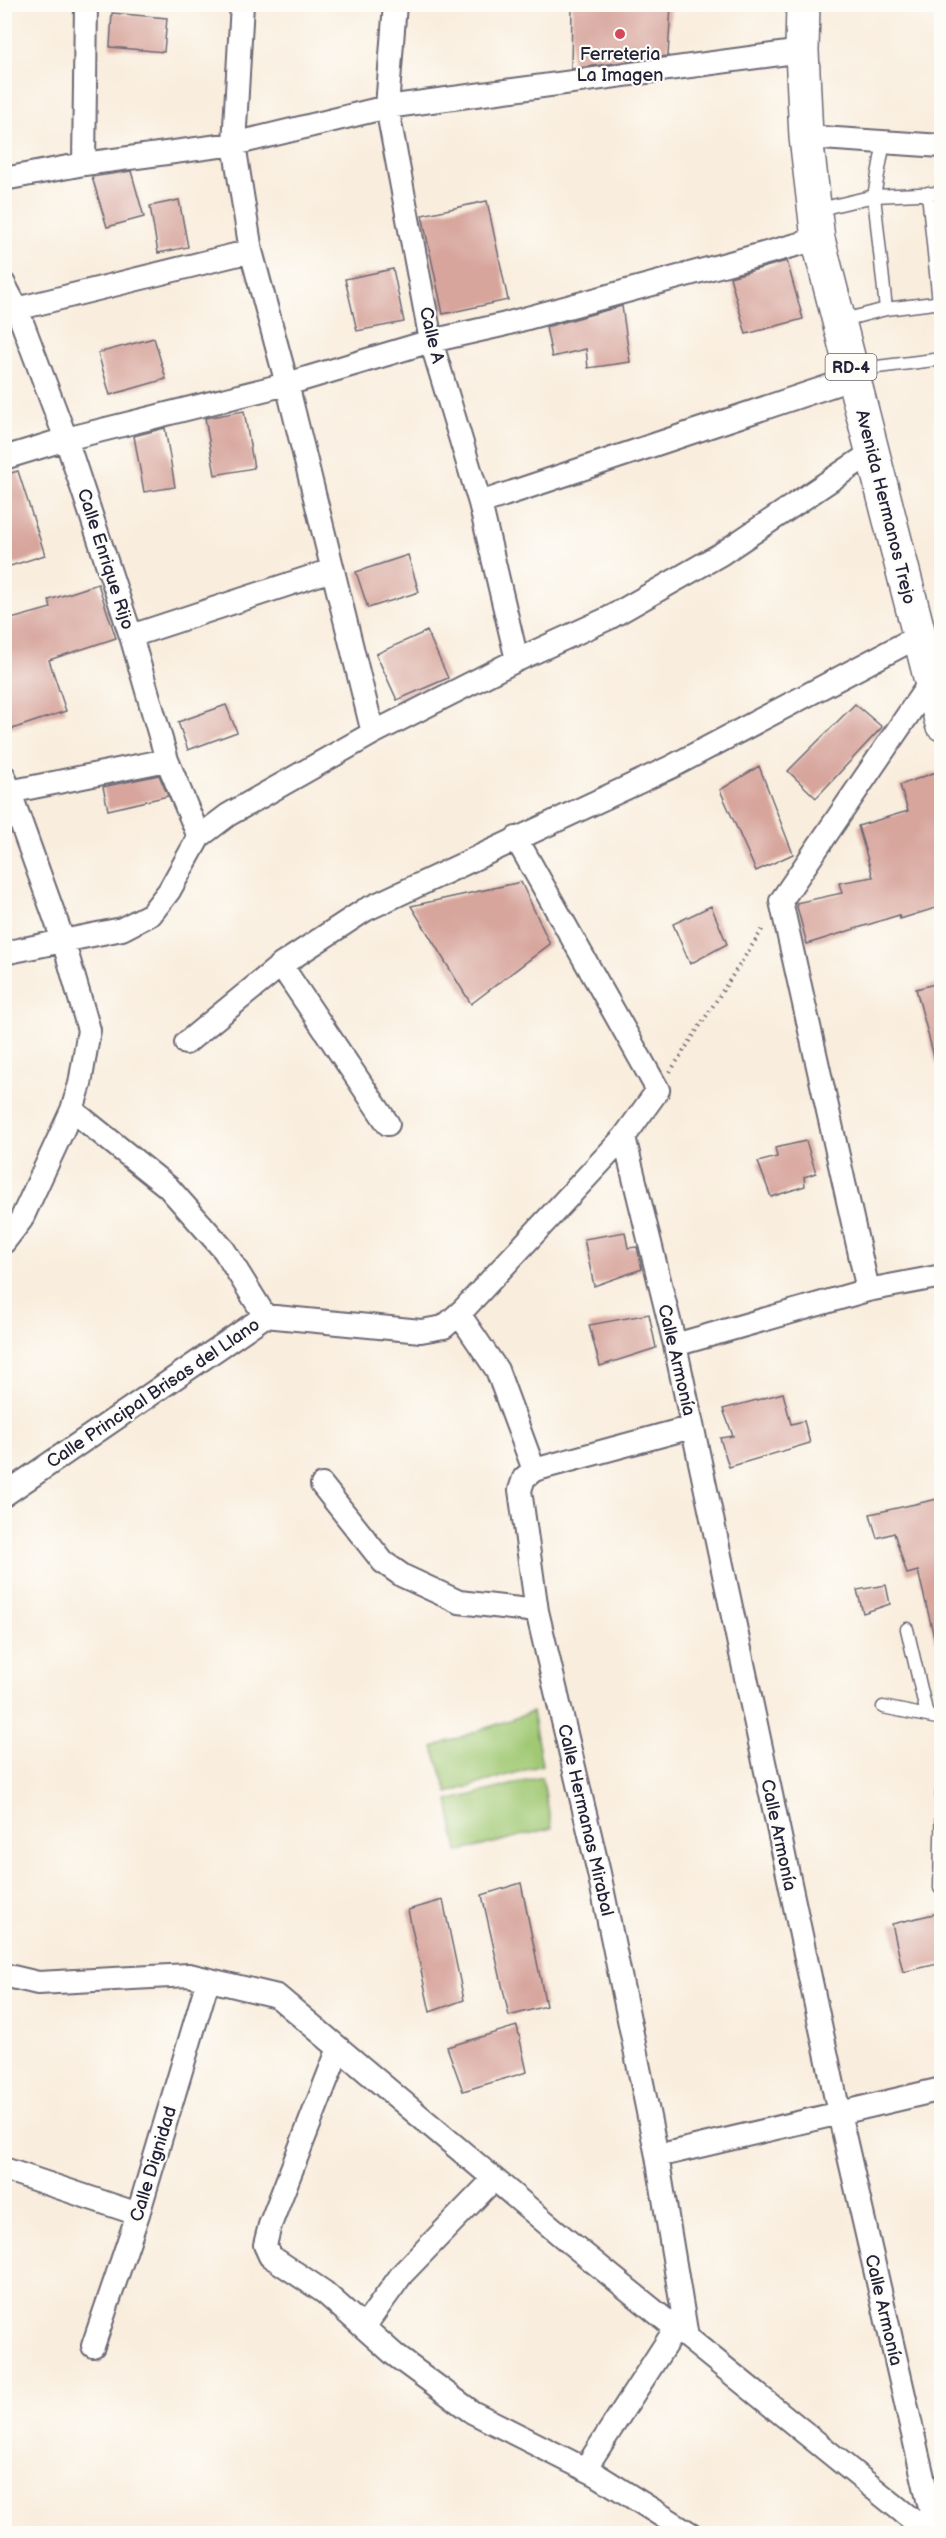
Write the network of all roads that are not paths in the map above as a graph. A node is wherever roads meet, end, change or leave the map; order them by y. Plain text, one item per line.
1 (86, 4) edge
2 (242, 4) edge
3 (395, 4) edge
4 (803, 4) edge
5 (802, 51) junction
6 (387, 107) junction
7 (806, 137) junction
8 (884, 142) junction
9 (234, 144) junction
10 (942, 146) edge
11 (84, 164) junction
12 (4, 179) edge
13 (928, 193) junction
14 (942, 193) edge
15 (874, 196) junction
16 (817, 224) junction
17 (251, 251) junction
18 (4, 284) edge
19 (940, 302) edge
20 (886, 309) junction
21 (11, 310) edge
22 (840, 321) junction
23 (431, 341) junction
24 (942, 359) edge
25 (853, 374) junction
26 (287, 384) junction
27 (66, 439) junction
28 (871, 453) junction
29 (4, 458) edge
30 (480, 503) junction
31 (332, 570) junction
32 (131, 636) junction
33 (919, 636) junction
34 (516, 660) junction
35 (931, 681) junction
36 (942, 724) edge
37 (373, 733) junction
38 (167, 760) junction
39 (6, 787) edge
40 (199, 837) junction
41 (516, 838) junction
42 (63, 940) junction
43 (4, 953) edge
44 (281, 965) junction
45 (186, 1042) dead end
46 (72, 1110) junction
47 (388, 1124) dead end
48 (624, 1137) junction
49 (13, 1218) edge
50 (4, 1242) edge
51 (942, 1276) edge
52 (868, 1290) junction
53 (459, 1314) junction
54 (265, 1316) junction
55 (675, 1345) junction
56 (692, 1427) junction
57 (534, 1470) junction
58 (322, 1485) dead end
59 (4, 1495) edge
60 (537, 1611) junction
61 (907, 1629) dead end
62 (883, 1707) dead end
63 (927, 1715) junction
64 (942, 1719) edge
65 (942, 1793) edge
66 (940, 1888) dead end
67 (4, 1975) edge
68 (208, 1980) junction
69 (339, 2048) junction
70 (942, 2090) edge
71 (839, 2113) junction
72 (657, 2156) junction
73 (4, 2169) edge
74 (494, 2179) junction
75 (138, 2214) junction
76 (364, 2327) junction
77 (682, 2332) junction
78 (93, 2346) dead end
79 (585, 2469) junction
80 (691, 2534) edge
81 (930, 2534) edge
82 (936, 2534) edge

1 - 11 street
2 - 9 street
3 - 6 street, Calle A
4 - 5 main road, Avenida Hermanos Trejo / RD-4
5 - 6 street
5 - 7 main road, Avenida Hermanos Trejo / RD-4
6 - 9 street
6 - 23 street, Calle A
7 - 8 street
7 - 16 main road, Avenida Hermanos Trejo / RD-4
8 - 10 street
8 - 15 lane
9 - 11 street
9 - 17 street
11 - 12 street
13 - 14 lane
13 - 15 lane
13 - 19 lane
15 - 16 lane
15 - 20 lane
16 - 22 main road, Avenida Hermanos Trejo / RD-4
16 - 23 street
17 - 21 street
17 - 26 street
18 - 21 street, Calle Enrique Rijo
19 - 20 lane
20 - 22 lane
21 - 27 street, Calle Enrique Rijo
22 - 25 main road, Avenida Hermanos Trejo / RD-4
23 - 26 street
23 - 30 street, Calle A
24 - 25 lane
25 - 28 main road, Avenida Hermanos Trejo / RD-4
25 - 30 street
26 - 27 street
26 - 31 street
27 - 29 street
27 - 32 street, Calle Enrique Rijo
28 - 33 main road, Avenida Hermanos Trejo / RD-4
28 - 34 street
30 - 34 street, Calle A
31 - 32 street
31 - 37 street
32 - 38 street, Calle Enrique Rijo
33 - 35 main road, Avenida Hermanos Trejo / RD-4
33 - 41 street
34 - 37 street
35 - 36 main road, Avenida Hermanos Trejo / RD-4
35 - 52 street
37 - 40 street
38 - 39 street
38 - 40 street, Calle Enrique Rijo
39 - 42 street
40 - 42 street
41 - 44 street
41 - 48 street, Calle Principal Brisas del Llano
42 - 43 street
42 - 46 street
44 - 45 street
44 - 47 street
46 - 49 street
46 - 54 street
48 - 53 street, Calle Principal Brisas del Llano
48 - 55 street, Calle Armonía
49 - 50 street
51 - 52 street
52 - 55 street
53 - 54 street, Calle Principal Brisas del Llano
53 - 57 street
54 - 59 street, Calle Principal Brisas del Llano
55 - 56 street, Calle Armonía
56 - 57 street
56 - 71 street, Calle Armonía
57 - 60 street, Calle Hermanas Mirabal
58 - 60 street
60 - 72 street, Calle Hermanas Mirabal
61 - 63 lane
62 - 63 lane
63 - 64 lane
65 - 66 lane
67 - 68 street
68 - 69 street
68 - 75 street, Calle Dignidad
69 - 74 street
69 - 76 street
70 - 71 street
71 - 72 street
71 - 82 street, Calle Armonía
72 - 77 street, Calle Hermanas Mirabal
73 - 75 street
74 - 76 street
74 - 77 street
75 - 78 street, Calle Dignidad
76 - 79 street
77 - 79 street
77 - 81 street
79 - 80 street

